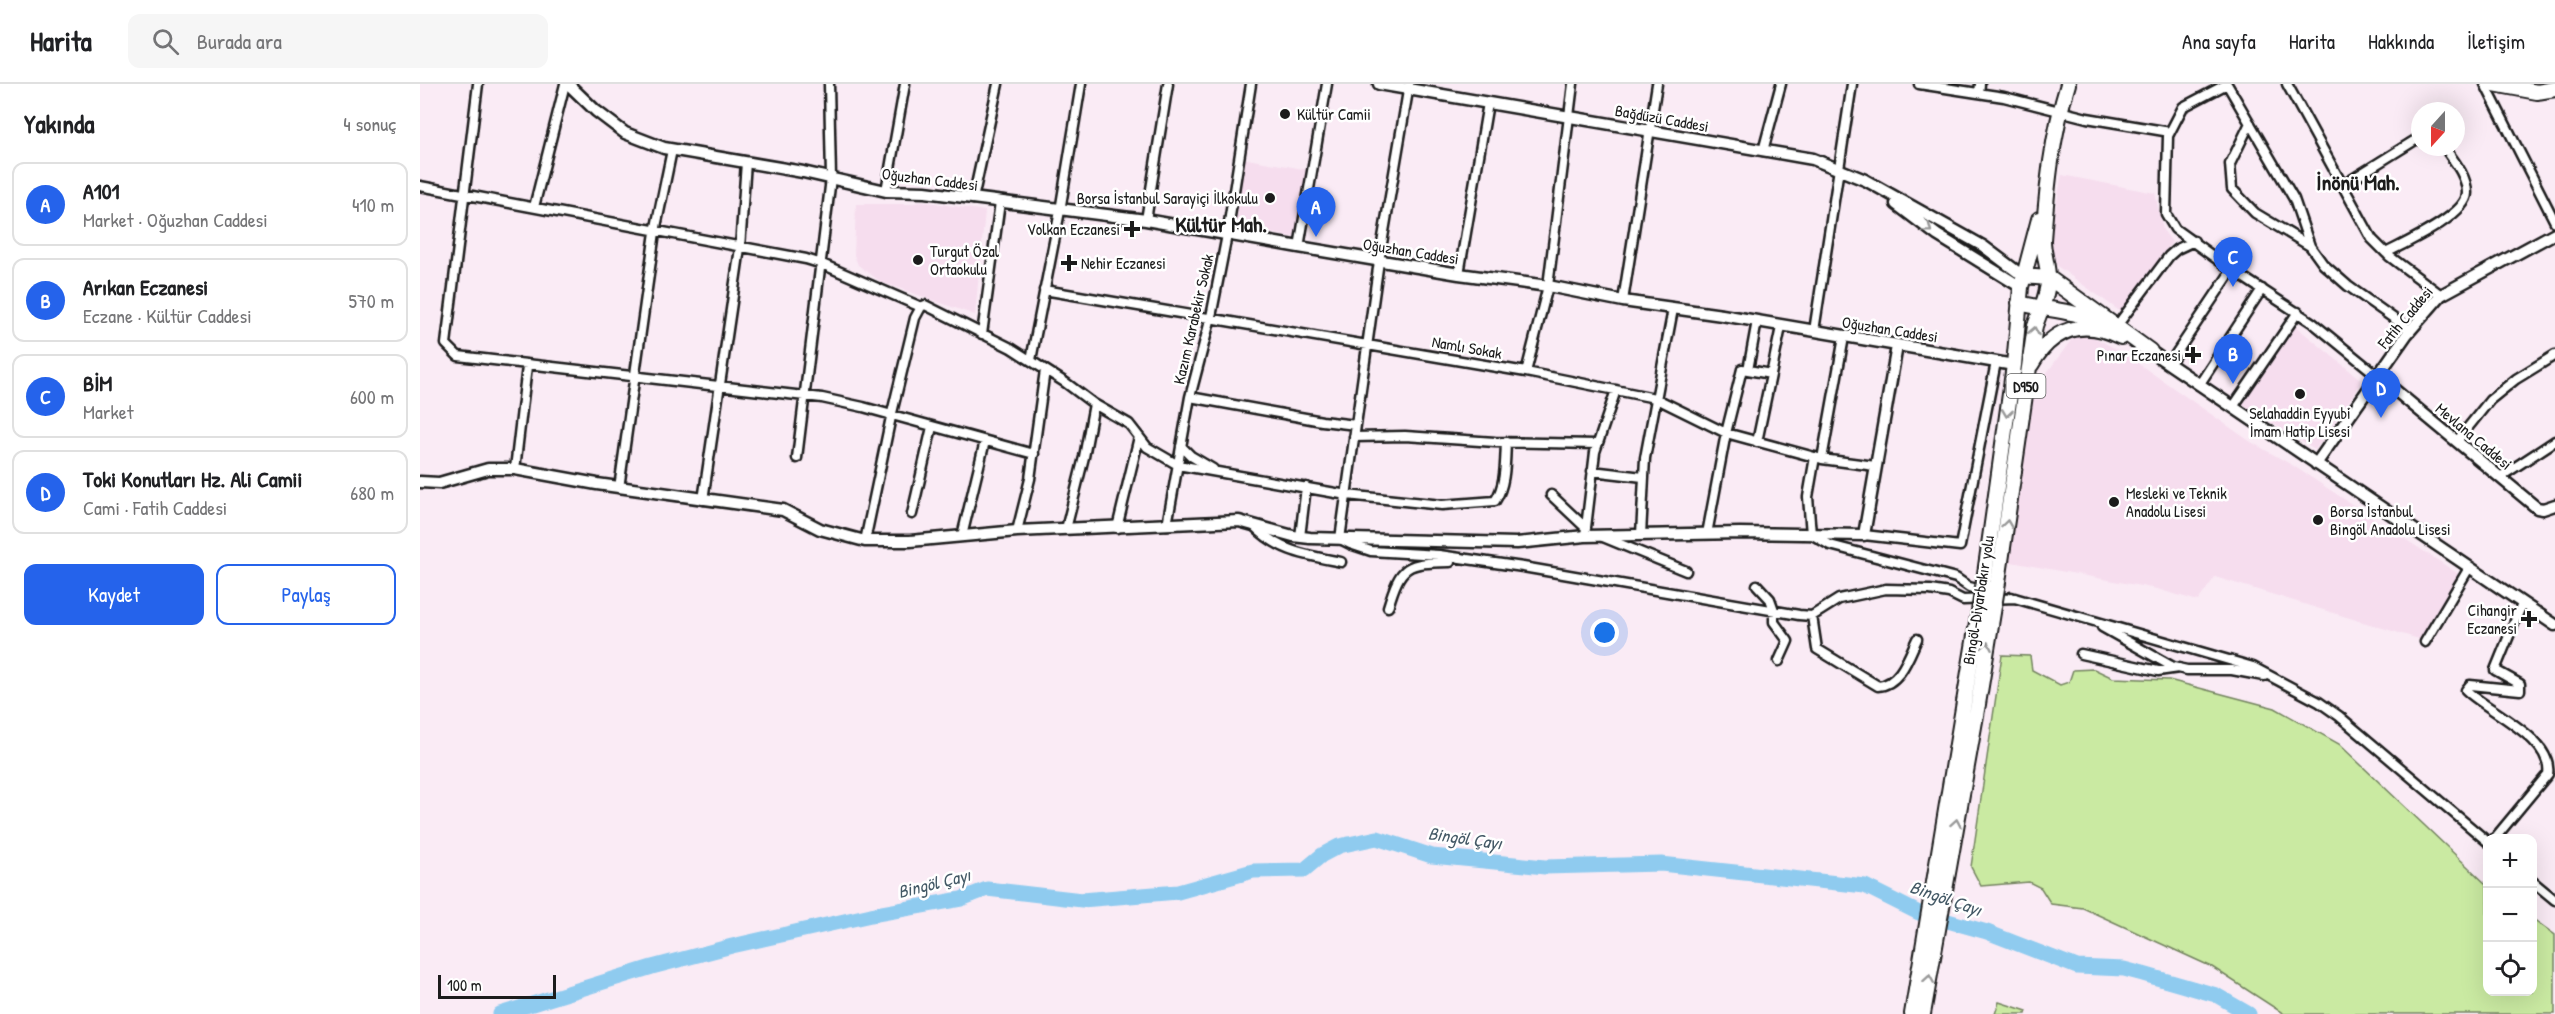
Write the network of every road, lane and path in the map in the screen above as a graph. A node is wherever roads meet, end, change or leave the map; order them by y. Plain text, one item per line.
1 (477, 84) edge
2 (566, 84) edge
3 (829, 84) edge
4 (906, 84) edge
5 (998, 84) edge
6 (1081, 84) edge
7 (1168, 84) edge
8 (1251, 84) edge
9 (1327, 84) edge
10 (1379, 84) edge
11 (1573, 84) edge
12 (1658, 84) edge
13 (1781, 84) edge
14 (1852, 84) edge
15 (1922, 84) edge
16 (2068, 84) edge
17 (2227, 84) edge
18 (2287, 84) edge
19 (2485, 84) edge
20 (2494, 84) edge
21 (1409, 86) edge
22 (1979, 89) edge
23 (2555, 89) edge
24 (1488, 103) junction
25 (2060, 111) junction
26 (1568, 116) junction
27 (2250, 123) junction
28 (1649, 131) junction
29 (2170, 132) junction
30 (2411, 142) edge
31 (672, 150) junction
32 (1763, 151) junction
33 (2450, 156) edge
34 (746, 162) junction
35 (1838, 170) junction
36 (831, 178) junction
37 (2343, 185) junction
38 (420, 186) edge
39 (2047, 190) junction
40 (886, 191) junction
41 (464, 194) junction
42 (973, 199) junction
43 (1000, 202) junction
44 (534, 207) junction
45 (1060, 211) junction
46 (1146, 219) junction
47 (2555, 222) edge
48 (654, 232) junction
49 (2555, 233) edge
50 (1227, 235) junction
51 (2194, 241) junction
52 (2310, 246) junction
53 (1299, 247) junction
54 (740, 248) junction
55 (2386, 253) junction
56 (1379, 261) junction
57 (822, 264) junction
58 (2232, 270) junction
59 (1459, 274) junction
60 (2049, 278) junction
61 (2022, 282) junction
62 (1548, 286) junction
63 (2262, 289) junction
64 (1044, 290) junction
65 (2441, 295) junction
66 (1623, 301) junction
67 (2019, 303) junction
68 (921, 307) junction
69 (1673, 309) junction
70 (2041, 309) junction
71 (2298, 312) junction
72 (1211, 317) junction
73 (1757, 321) junction
74 (1781, 327) junction
75 (2116, 327) junction
76 (2410, 330) junction
77 (1814, 331) junction
78 (982, 334) junction
79 (1844, 337) junction
80 (1366, 345) junction
81 (1897, 346) junction
82 (2150, 351) junction
83 (2555, 355) edge
84 (1031, 360) junction
85 (1995, 362) junction
86 (2169, 364) junction
87 (2014, 365) junction
88 (527, 366) junction
89 (2029, 369) junction
90 (1045, 370) junction
91 (1748, 370) junction
92 (1526, 372) junction
93 (1771, 374) junction
94 (2378, 376) junction
95 (634, 377) junction
96 (2199, 385) junction
97 (718, 387) junction
98 (1616, 390) junction
99 (803, 396) junction
100 (1190, 397) junction
101 (1655, 398) junction
102 (1094, 404) junction
103 (2233, 407) junction
104 (891, 417) junction
105 (1356, 425) junction
106 (932, 427) junction
107 (1726, 433) junction
108 (1139, 437) junction
109 (1354, 437) junction
110 (985, 441) junction
111 (2457, 441) junction
112 (2555, 441) edge
113 (1506, 442) junction
114 (1757, 442) junction
115 (1597, 444) junction
116 (1181, 446) junction
117 (1034, 454) junction
118 (797, 458) dead end
119 (1819, 458) junction
120 (2316, 464) junction
121 (1178, 465) junction
122 (1875, 466) junction
123 (515, 469) junction
124 (1216, 470) junction
125 (1592, 471) junction
126 (1643, 477) junction
127 (2500, 477) junction
128 (420, 482) edge
129 (1306, 487) junction
130 (619, 488) junction
131 (1347, 495) junction
132 (1551, 495) dead end
133 (703, 500) junction
134 (2555, 505) edge
135 (912, 514) dead end
136 (1251, 523) junction
137 (1167, 525) junction
138 (1117, 528) junction
139 (1066, 530) junction
140 (1017, 531) junction
141 (1586, 532) junction
142 (1707, 534) junction
143 (1810, 534) junction
144 (1641, 535) junction
145 (1864, 535) junction
146 (962, 536) junction
147 (1601, 536) junction
148 (1300, 537) junction
149 (1340, 538) junction
150 (865, 541) junction
151 (1472, 561) junction
152 (1341, 562) dead end
153 (2469, 568) junction
154 (1686, 571) dead end
155 (1991, 581) junction
156 (1757, 585) dead end
157 (2014, 598) junction
158 (2522, 604) junction
159 (1388, 607) dead end
160 (1774, 610) junction
161 (1812, 616) junction
162 (2093, 621) junction
163 (2555, 625) edge
164 (1917, 639) dead end
165 (2426, 642) dead end
166 (2081, 654) dead end
167 (1779, 661) dead end
168 (2179, 668) junction
169 (2274, 677) junction
170 (2498, 834) edge
171 (2483, 840) edge
172 (2537, 885) edge
173 (2555, 900) edge
174 (1929, 944) junction
175 (1912, 1014) edge
176 (1923, 1014) edge

1 - 41 street
2 - 31 street, Oğuzhan Caddesi
2 - 44 street
3 - 36 street
4 - 40 street
5 - 42 street
6 - 45 street
7 - 46 street
8 - 50 street, Kazım Karabekir Sokak
9 - 53 street
10 - 21 street, Bağdüzü Caddesi
11 - 26 street
12 - 28 street
13 - 32 street
14 - 35 street
15 - 22 street
16 - 25 main road, Bingöl-Diyarbakır yolu / D950
17 - 27 street
17 - 29 street
18 - 37 street
19 - 47 street
20 - 23 main road
21 - 24 street, Bağdüzü Caddesi
21 - 56 street
22 - 25 street
24 - 26 street, Bağdüzü Caddesi
24 - 59 street
25 - 29 street
25 - 39 main road, Bingöl-Diyarbakır yolu / D950
26 - 28 street, Bağdüzü Caddesi
26 - 62 street
27 - 52 street
27 - 52 street
28 - 32 street, Bağdüzü Caddesi
28 - 66 street
29 - 51 street
30 - 37 street
31 - 34 street, Oğuzhan Caddesi
31 - 48 street
32 - 35 street, Bağdüzü Caddesi
33 - 55 street
34 - 36 street, Oğuzhan Caddesi
34 - 54 street
35 - 61 street, Bağdüzü Caddesi
35 - 77 street
36 - 40 street, Oğuzhan Caddesi
36 - 57 street
37 - 55 street
38 - 41 street
39 - 60 main road, Bingöl-Diyarbakır yolu / D950
39 - 61 main road, Bingöl-Diyarbakır yolu / D950
40 - 42 street, Oğuzhan Caddesi
41 - 44 street
41 - 88 street
42 - 43 street, Oğuzhan Caddesi
43 - 45 street, Oğuzhan Caddesi
43 - 78 street
44 - 48 street
45 - 46 street, Oğuzhan Caddesi
45 - 64 street
46 - 50 street, Oğuzhan Caddesi
48 - 54 street
48 - 95 street
49 - 65 street, Fatih Caddesi
50 - 53 street, Oğuzhan Caddesi
50 - 72 street, Kazım Karabekir Sokak
51 - 58 street
51 - 75 street
52 - 76 street
53 - 56 street, Oğuzhan Caddesi
54 - 57 street
54 - 97 street
55 - 65 street
56 - 59 street, Oğuzhan Caddesi
56 - 80 street
57 - 68 street
57 - 99 street
58 - 63 street
58 - 86 street
59 - 62 street, Oğuzhan Caddesi
60 - 61 main road
60 - 70 main road, Bingöl-Diyarbakır yolu / D950
60 - 75 main road
61 - 67 main road, Bingöl-Diyarbakır yolu / D950
62 - 66 street, Oğuzhan Caddesi
62 - 92 street
63 - 71 street
63 - 96 street
64 - 72 street, Namlı Sokak
64 - 84 street
65 - 76 street, Fatih Caddesi
66 - 69 street, Oğuzhan Caddesi
67 - 70 main road
67 - 87 main road, Bingöl-Diyarbakır yolu / D950
68 - 78 street
68 - 104 street
69 - 73 street, Oğuzhan Caddesi
69 - 101 street
70 - 82 main road
89 -> 70 main road, Bingöl-Diyarbakır yolu / D950
71 - 94 street
71 - 103 street
72 - 80 street, Namlı Sokak
72 - 100 street, Kazım Karabekir Sokak
73 - 74 street, Oğuzhan Caddesi
73 - 91 street
74 - 77 street, Oğuzhan Caddesi
74 - 93 street
75 - 82 main road
76 - 94 street, Fatih Caddesi
77 - 79 street, Oğuzhan Caddesi
78 - 84 street
79 - 81 street, Oğuzhan Caddesi
79 - 119 street
80 - 92 street, Namlı Sokak
80 - 105 street
81 - 85 street, Oğuzhan Caddesi
81 - 122 street
82 - 86 street
82 - 89 main road
83 - 111 street
84 - 90 street
85 - 87 street, Oğuzhan Caddesi
85 - 145 street
86 - 96 street
87 -> 155 main road, Bingöl-Diyarbakır yolu / D950
88 - 95 street
88 - 123 street
155 -> 89 main road, Bingöl-Diyarbakır yolu / D950
90 - 102 street
90 - 117 street
91 - 93 street
91 - 107 street
92 - 98 street, Namlı Sokak
93 - 114 street
94 - 111 street, Mevlana Caddesi
94 - 120 street, Fatih Caddesi
95 - 97 street
95 - 130 street
96 - 103 street
97 - 99 street
97 - 133 street
98 - 101 street, Namlı Sokak
98 - 115 street
99 - 104 street
99 - 118 street
100 - 105 street
100 - 116 street, Kazım Karabekir Sokak
101 - 107 street, Namlı Sokak
101 - 126 street
102 - 108 street
102 - 139 street
103 - 120 street
104 - 106 street
104 - 150 street
105 - 109 street
106 - 110 street
106 - 135 street
107 - 114 street, Namlı Sokak
107 - 142 street
108 - 121 street
108 - 138 street
109 - 113 street
109 - 131 street
110 - 117 street
110 - 146 street
111 - 127 street, Mevlana Caddesi
112 - 127 street
113 - 115 street
113 - 131 street
114 - 119 street, Namlı Sokak
115 - 125 street
116 - 121 street, Kazım Karabekir Sokak
116 - 124 street
117 - 140 street
119 - 122 street, Namlı Sokak
119 - 143 street
120 - 153 street
121 - 124 street
121 - 137 street, Kazım Karabekir Sokak
122 - 145 street
123 - 128 street
123 - 130 street
124 - 129 street
125 - 126 street
125 - 141 street
126 - 144 street
127 - 134 street, Mevlana Caddesi
129 - 131 street
129 - 148 street
130 - 133 street
131 - 149 street
132 - 141 street
133 - 150 street
136 - 137 street
136 - 148 street
136 - 152 street
137 - 138 street
138 - 139 street
139 - 140 street
140 - 146 street
141 - 147 street
141 - 149 street
142 - 143 street
142 - 144 street
143 - 145 street
143 - 157 street
144 - 147 street
146 - 150 street
147 - 154 street
148 - 149 street
149 - 151 street
151 - 159 street
151 - 160 street
153 - 158 street
153 - 165 street
155 - 174 main road, Bingöl-Diyarbakır yolu / D950, bridge
156 - 160 street
157 - 161 street
157 - 162 street
158 - 163 street
158 - 170 street
160 - 161 street
160 - 167 street
161 - 164 street
162 - 168 street
162 - 169 street
166 - 168 street
168 - 169 street
169 - 171 street
172 - 173 street
174 - 175 main road, Bingöl-Diyarbakır yolu / D950
176 -> 174 main road, Bingöl-Diyarbakır yolu / D950

